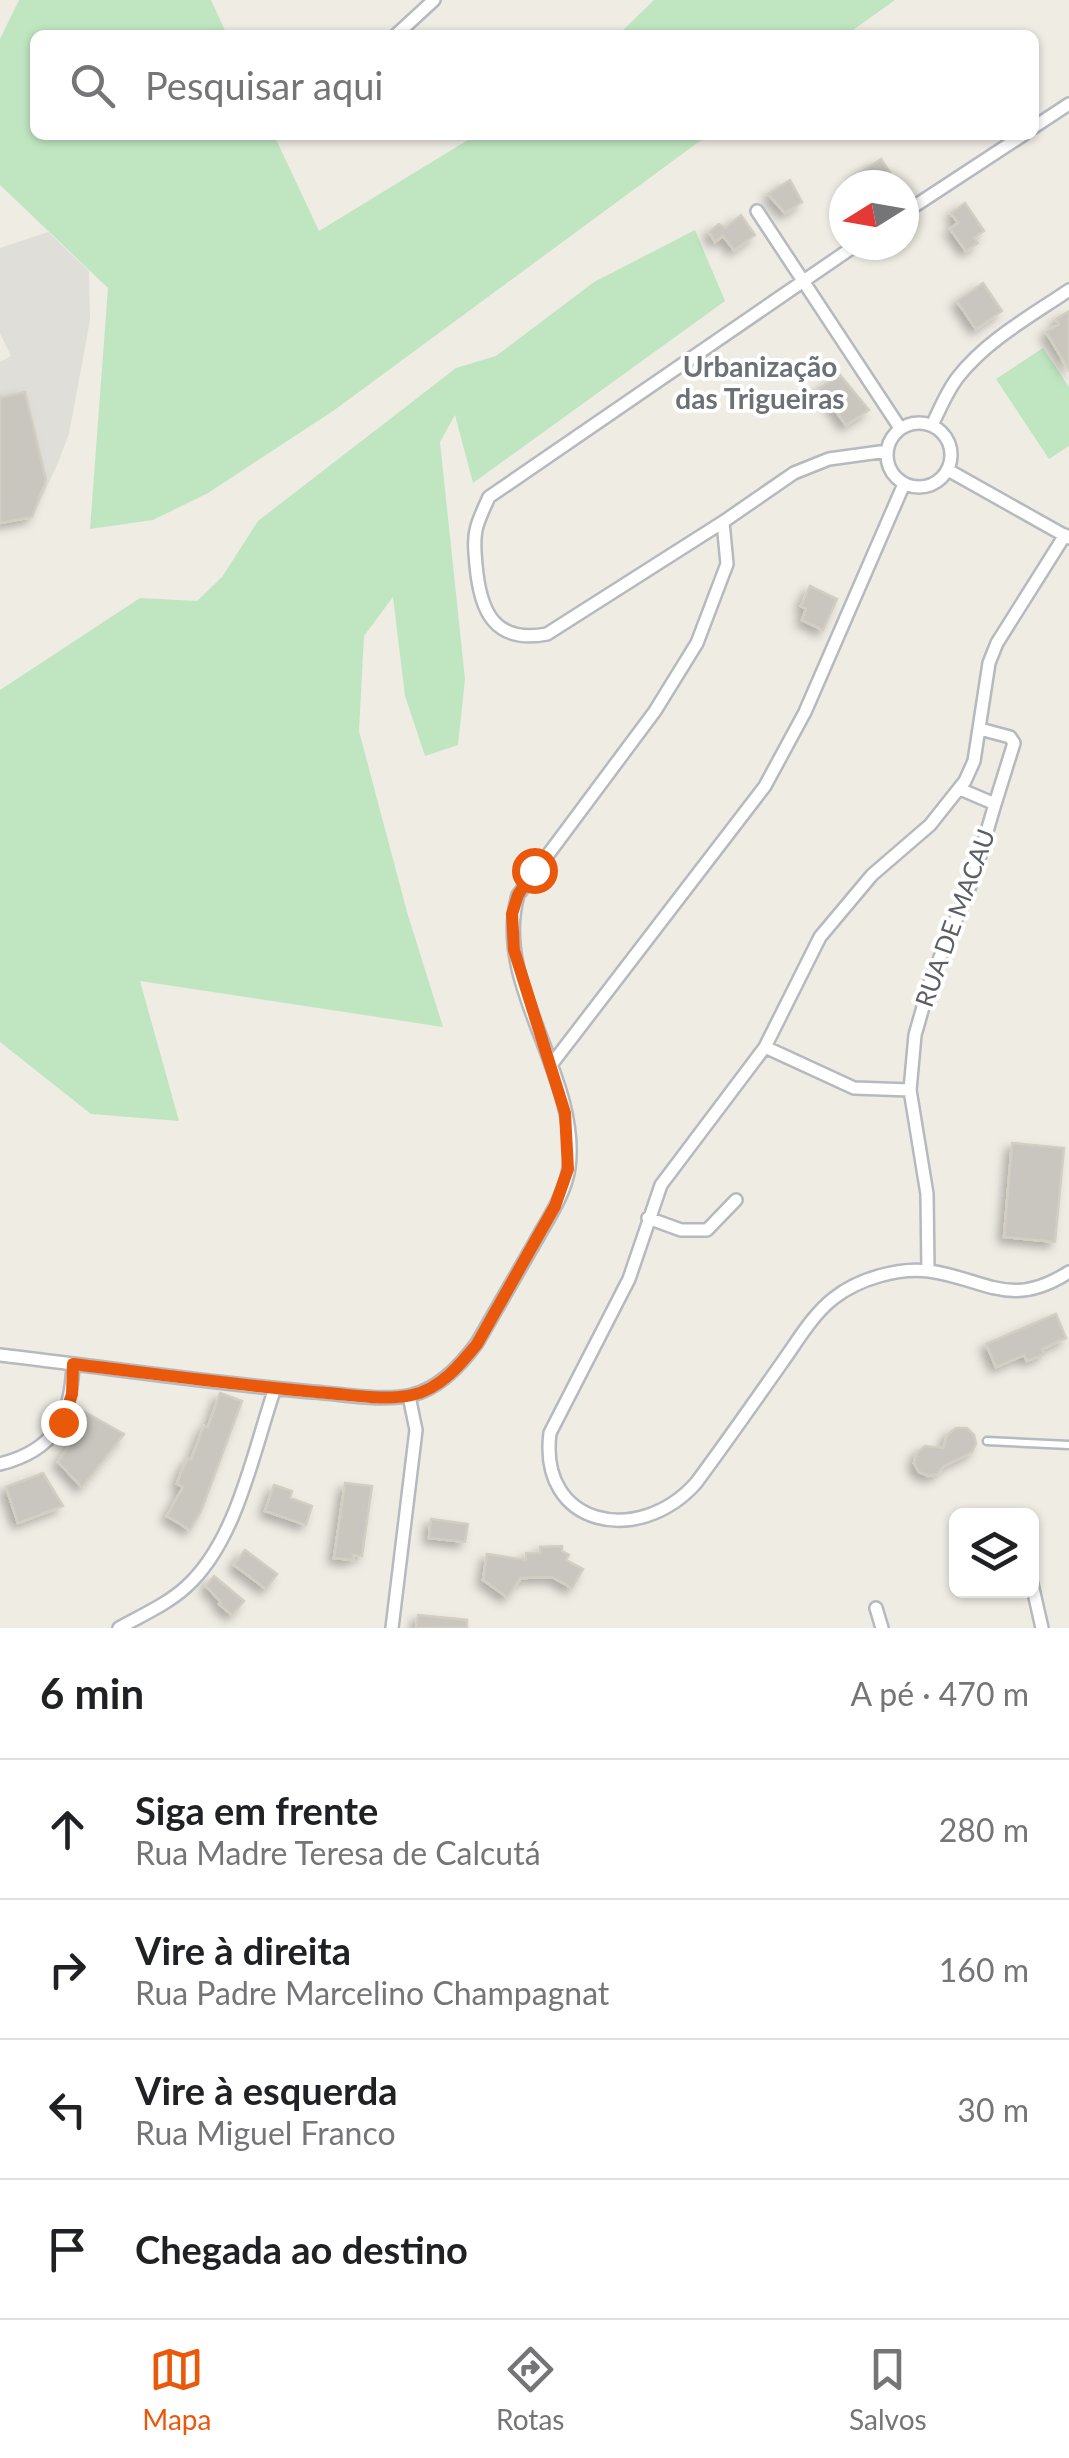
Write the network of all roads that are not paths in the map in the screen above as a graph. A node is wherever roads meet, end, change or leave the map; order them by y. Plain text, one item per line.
1 (434, 0) edge
2 (401, 30) edge
3 (1069, 104) edge
4 (1039, 125) edge
5 (1014, 140) edge
6 (919, 203) edge
7 (756, 211) dead end
8 (834, 260) edge
9 (804, 280) junction
10 (1069, 290) edge
11 (932, 425) junction
12 (900, 428) junction
13 (886, 451) junction
14 (948, 470) junction
15 (904, 484) junction
16 (723, 522) junction
17 (1067, 537) edge
18 (980, 729) junction
19 (960, 789) junction
20 (995, 804) junction
21 (764, 1048) junction
22 (551, 1065) junction
23 (910, 1090) junction
24 (736, 1200) dead end
25 (648, 1218) junction
26 (928, 1271) junction
27 (1069, 1272) edge
28 (0, 1355) edge
29 (73, 1364) junction
30 (275, 1388) junction
31 (410, 1396) junction
32 (987, 1441) dead end
33 (1069, 1445) edge
34 (0, 1464) edge
35 (1035, 1598) edge
36 (876, 1608) dead end
37 (119, 1628) edge
38 (392, 1628) edge
39 (882, 1628) edge
40 (1042, 1628) edge

1 - 2 street
3 - 4 street
5 - 6 street
7 - 9 street
8 - 9 street
9 - 12 street
9 - 16 street
10 - 11 street
11 - 12 street
11 - 14 street
12 - 13 street
13 - 15 street
13 - 16 street
14 - 15 street
14 - 17 street
15 - 22 street
16 - 22 street
17 - 18 street
18 - 19 street
18 - 20 street, RUA DE MACAU
19 - 20 street, RUA DE MACAU
19 - 21 street
20 - 23 street, RUA DE MACAU
21 - 23 street
21 - 25 street
22 - 31 street
23 - 26 street, RUA DE MACAU
24 - 25 street
25 - 26 street
26 - 27 street
28 - 29 street
29 - 30 street
29 - 34 street
30 - 31 street
30 - 37 street
31 - 38 street
32 - 33 lane
35 - 40 street
36 - 39 street

